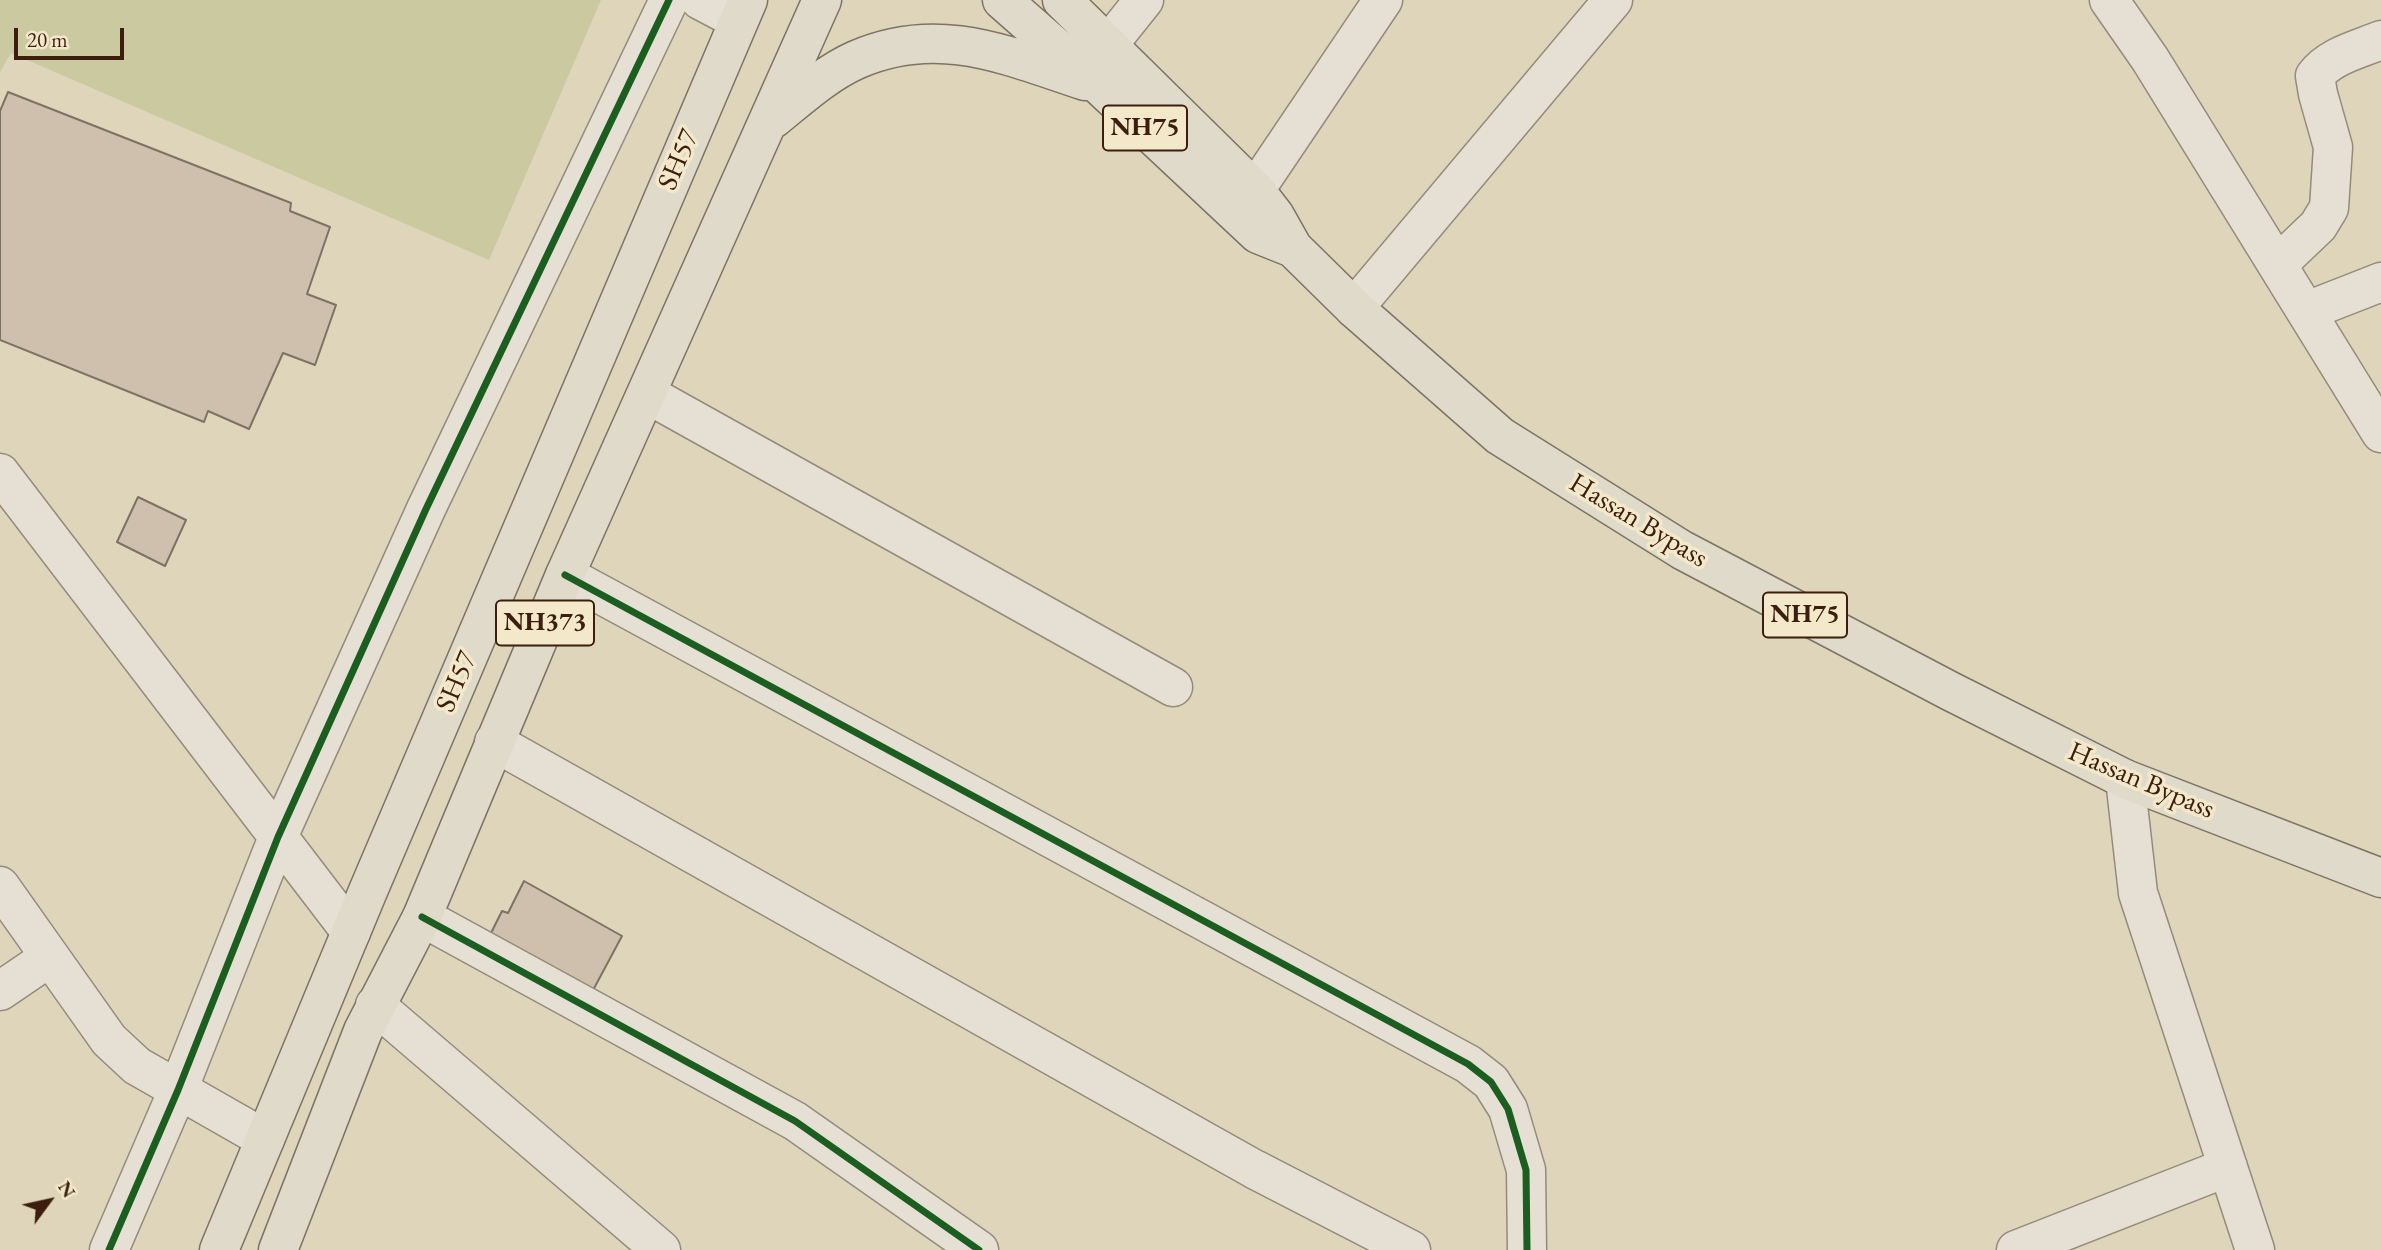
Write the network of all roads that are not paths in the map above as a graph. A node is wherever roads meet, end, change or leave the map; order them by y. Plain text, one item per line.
1 (669, 0) edge
2 (700, 0) edge
3 (822, 0) edge
4 (1002, 0) edge
5 (1062, 0) edge
6 (1143, 0) edge
7 (1383, 0) edge
8 (1613, 0) edge
9 (2109, 0) edge
10 (743, 10) edge
11 (2381, 40) edge
12 (1108, 45) junction
13 (1100, 86) junction
14 (768, 123) junction
15 (1255, 190) junction
16 (1293, 248) junction
17 (2278, 264) junction
18 (2381, 282) edge
19 (1354, 308) junction
20 (2307, 311) junction
21 (647, 394) junction
22 (2381, 433) edge
23 (0, 473) edge
24 (503, 575) junction
25 (560, 588) junction
26 (1173, 687) dead end
27 (494, 742) junction
28 (2125, 779) junction
29 (278, 837) junction
30 (2381, 878) edge
31 (0, 886) edge
32 (422, 916) junction
33 (351, 932) junction
34 (50, 957) junction
35 (0, 991) edge
36 (375, 1005) junction
37 (178, 1090) junction
38 (265, 1139) junction
39 (2228, 1167) junction
40 (242, 1195) junction
41 (293, 1215) junction
42 (109, 1250) edge
43 (219, 1250) edge
44 (278, 1250) edge
45 (660, 1250) edge
46 (979, 1250) edge
47 (1410, 1250) edge
48 (1527, 1250) edge
49 (2016, 1250) edge
50 (2255, 1250) edge

1 - 29 street
2 - 10 street
3 - 14 highway, NH373
4 - 13 highway, Hassan Bypass / NH75
5 - 12 highway, NH75
6 - 12 street
7 - 15 street
8 - 19 street
9 - 17 street
10 - 24 highway, SH57 / NH373
11 - 17 street
12 - 15 highway, NH75
13 - 14 highway
13 - 16 highway, Hassan Bypass / NH75
14 - 21 highway, NH373
15 - 16 highway, NH75
16 - 19 highway, Hassan Bypass / NH75
17 - 20 street
18 - 20 street
19 - 28 highway, Hassan Bypass / NH75
20 - 22 street
21 - 25 highway, NH373
21 - 26 street
23 - 29 street
24 - 25 highway
24 - 33 highway, SH57 / NH373
25 - 27 highway, NH373
25 - 48 street
27 - 32 highway, NH373
27 - 47 street
28 - 30 highway, Hassan Bypass / NH75
28 - 39 street
29 - 33 street
29 - 37 street
31 - 34 street
32 - 36 highway, NH373
32 - 46 street
33 - 38 highway, SH57 / NH373
34 - 35 street
34 - 37 street
36 - 41 highway, NH373
36 - 45 street
37 - 38 street
37 - 42 street
38 - 40 highway, SH57 / NH373
39 - 49 street
39 - 50 street
40 - 41 highway
40 - 43 highway, SH57 / NH373
41 - 44 highway, NH373

